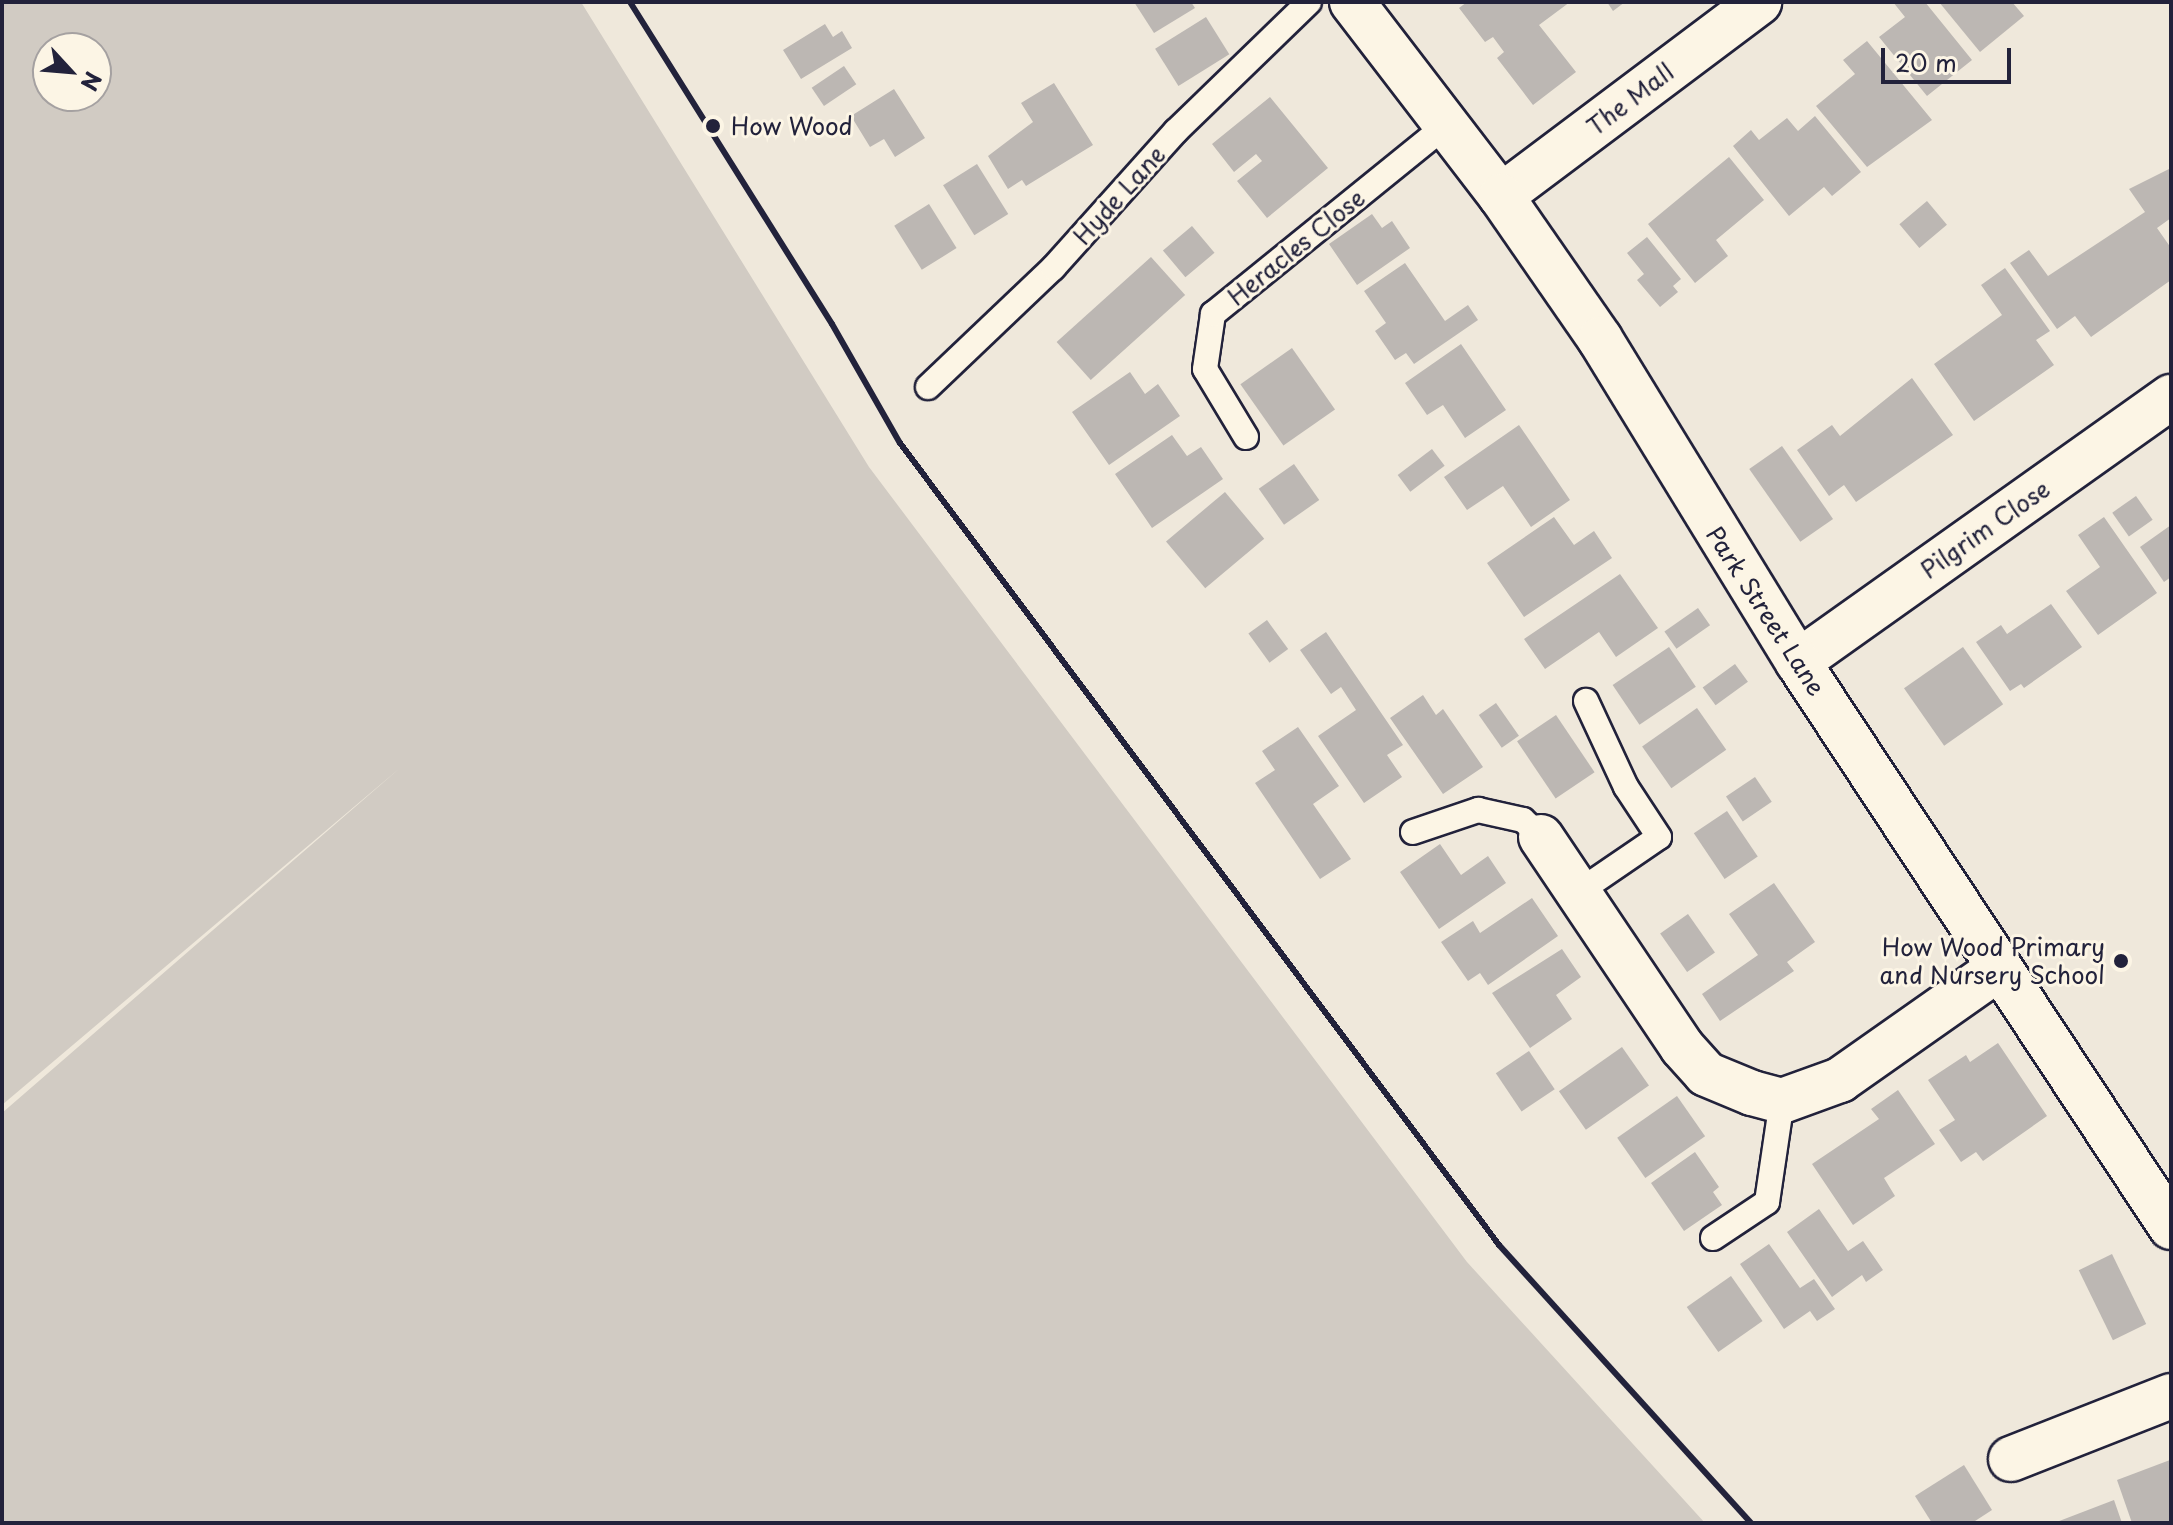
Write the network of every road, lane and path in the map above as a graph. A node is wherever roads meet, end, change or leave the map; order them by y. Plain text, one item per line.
1 (1309, 2) edge
2 (1352, 2) edge
3 (1759, 2) edge
4 (1446, 125) junction
5 (1501, 196) junction
6 (928, 387) dead end
7 (2171, 397) edge
8 (1246, 437) dead end
9 (1798, 662) junction
10 (1586, 701) dead end
11 (1413, 832) dead end
12 (1541, 837) joint
13 (1577, 893) junction
14 (1998, 969) junction
15 (1782, 1101) junction
16 (2171, 1227) edge
17 (1713, 1238) dead end
18 (2171, 1396) edge
19 (2011, 1459) dead end

1 - 6 lane, Hyde Lane
2 - 4 street, Park Street Lane
3 - 5 street, The Mall
4 - 5 street, Park Street Lane
4 - 8 lane, Heracles Close
5 - 9 street, Park Street Lane
7 - 9 street, Pilgrim Close
9 - 14 street, Park Street Lane
10 - 13 lane
11 - 12 lane
12 - 13 street
13 - 15 street
14 - 15 street
14 - 16 street, Park Street Lane
15 - 17 lane
18 - 19 street

